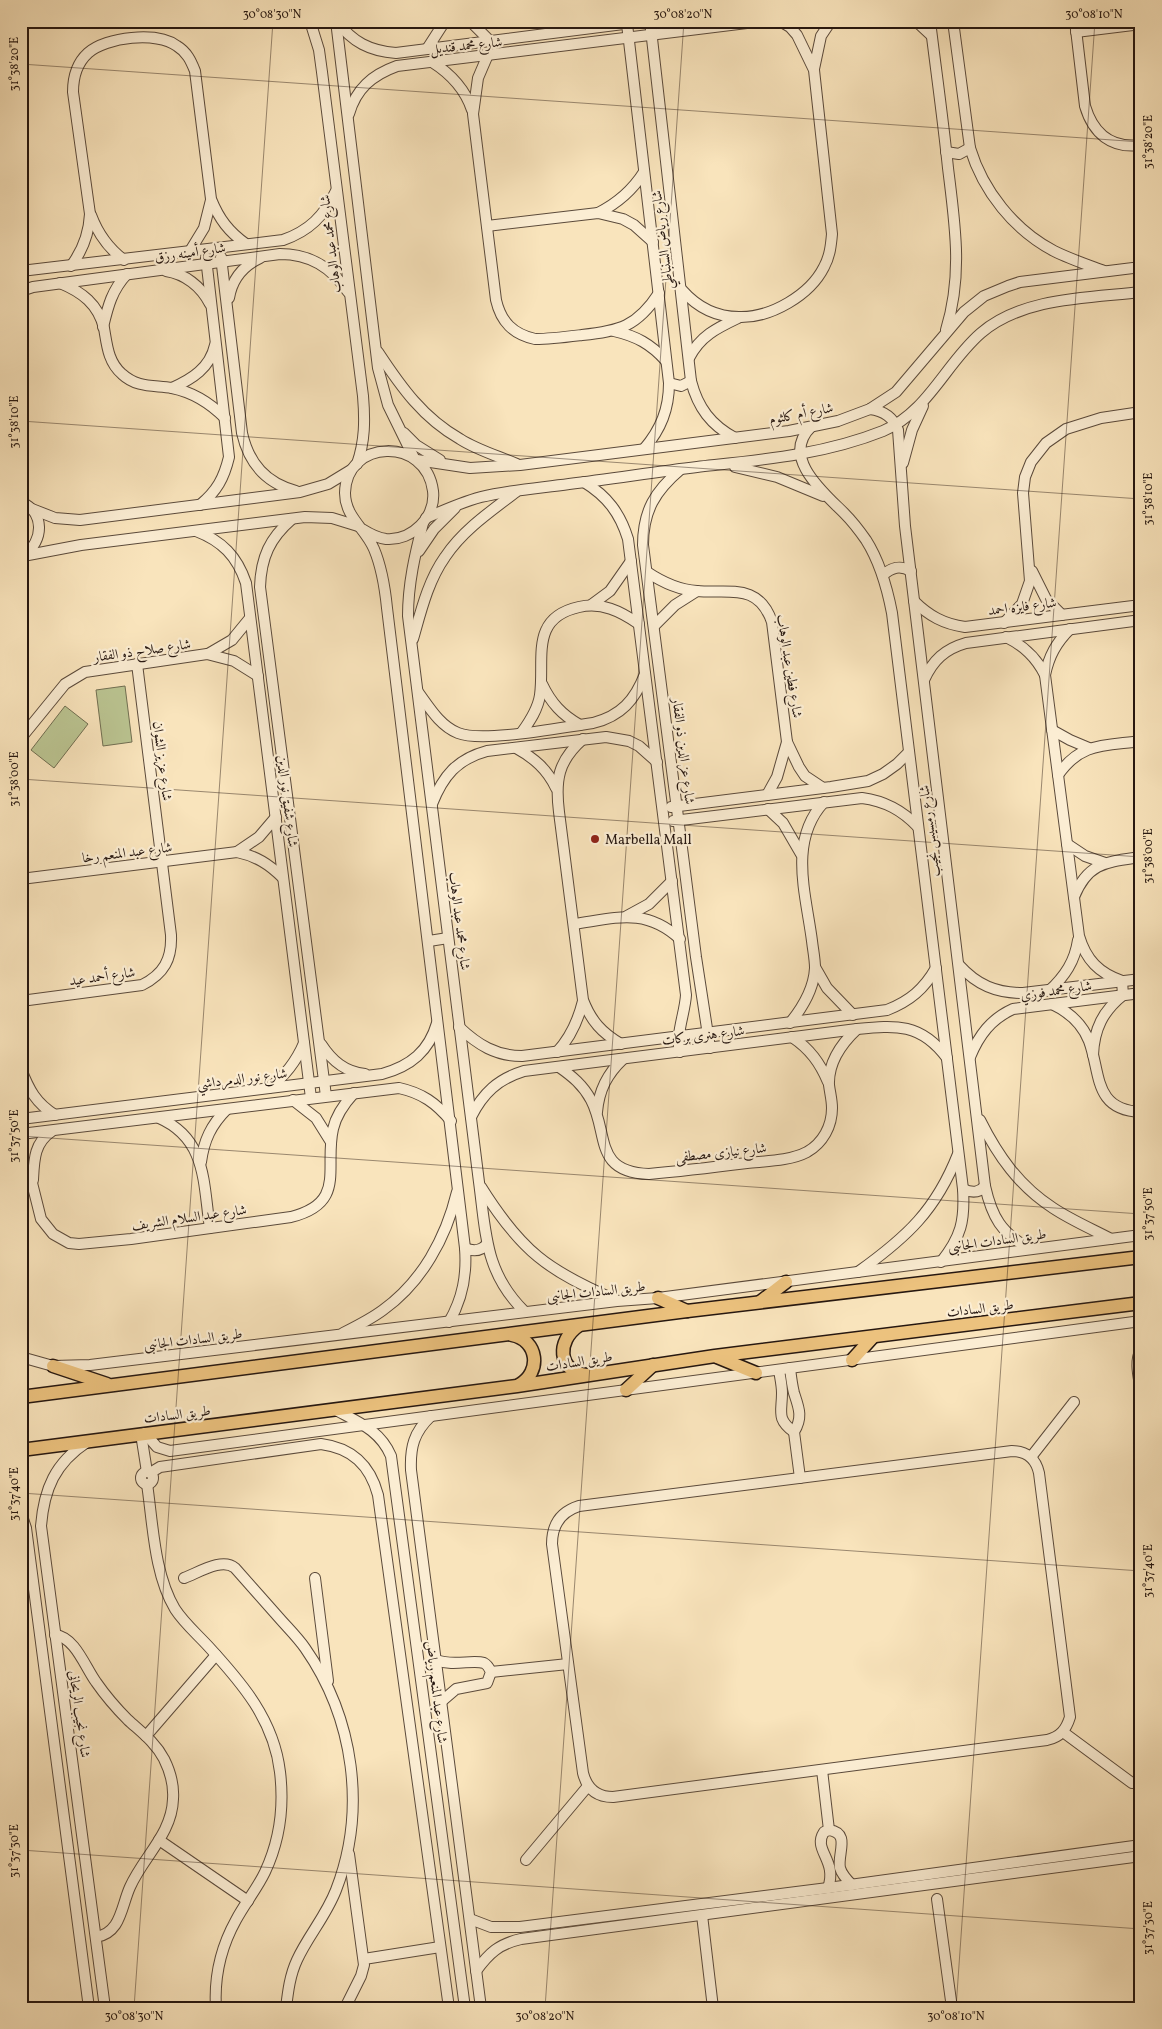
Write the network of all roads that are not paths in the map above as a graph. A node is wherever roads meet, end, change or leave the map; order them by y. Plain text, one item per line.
1 (310, 21) edge
2 (336, 21) edge
3 (445, 21) edge
4 (470, 21) edge
5 (648, 21) edge
6 (763, 21) edge
7 (780, 21) edge
8 (830, 21) edge
9 (916, 21) edge
10 (930, 21) edge
11 (953, 21) edge
12 (627, 24) junction
13 (1141, 24) edge
14 (1075, 26) edge
15 (931, 34) junction
16 (652, 36) junction
17 (629, 38) junction
18 (490, 41) junction
19 (427, 49) junction
20 (487, 57) junction
21 (432, 62) junction
22 (814, 70) junction
23 (473, 114) junction
24 (348, 118) junction
25 (1141, 145) edge
26 (970, 148) junction
27 (946, 152) junction
28 (644, 172) junction
29 (337, 190) junction
30 (211, 199) junction
31 (90, 214) junction
32 (598, 214) junction
33 (488, 226) junction
34 (652, 242) junction
35 (246, 244) junction
36 (220, 248) junction
37 (205, 249) junction
38 (190, 251) junction
39 (265, 256) junction
40 (124, 260) junction
41 (221, 262) junction
42 (207, 264) junction
43 (71, 266) junction
44 (1141, 267) edge
45 (160, 270) junction
46 (21, 271) edge
47 (1105, 271) junction
48 (126, 274) junction
49 (60, 283) junction
50 (682, 290) junction
51 (21, 291) edge
52 (1140, 292) edge
53 (350, 293) junction
54 (659, 293) junction
55 (227, 309) junction
56 (212, 310) junction
57 (739, 318) junction
58 (103, 327) junction
59 (614, 331) junction
60 (944, 336) junction
61 (216, 339) junction
62 (376, 349) junction
63 (689, 359) junction
64 (667, 362) junction
65 (691, 381) junction
66 (670, 383) junction
67 (172, 388) junction
68 (929, 394) junction
69 (870, 410) junction
70 (1140, 413) edge
71 (225, 418) junction
72 (396, 423) junction
73 (896, 424) junction
74 (811, 427) junction
75 (736, 438) junction
76 (644, 449) junction
77 (801, 455) junction
78 (416, 459) junction
79 (520, 465) junction
80 (722, 465) junction
81 (355, 466) junction
82 (455, 466) junction
83 (681, 469) junction
84 (584, 482) junction
85 (901, 489) junction
86 (517, 491) junction
87 (300, 492) junction
88 (828, 499) junction
89 (461, 503) junction
90 (25, 504) edge
91 (200, 505) junction
92 (292, 519) junction
93 (425, 520) junction
94 (360, 528) junction
95 (196, 532) junction
96 (22, 556) edge
97 (414, 560) junction
98 (631, 561) junction
99 (1031, 568) junction
100 (910, 571) junction
101 (647, 572) junction
102 (883, 575) junction
103 (697, 591) junction
104 (914, 601) junction
105 (591, 605) junction
106 (1141, 605) edge
107 (1062, 615) junction
108 (250, 618) junction
109 (1141, 620) edge
110 (1004, 623) junction
111 (639, 624) junction
112 (989, 625) junction
113 (654, 626) junction
114 (1070, 629) junction
115 (1005, 637) junction
116 (991, 638) junction
117 (412, 645) junction
118 (207, 654) junction
119 (137, 664) junction
120 (646, 673) junction
121 (1045, 675) junction
122 (258, 676) junction
123 (924, 680) junction
124 (541, 683) junction
125 (417, 690) junction
126 (580, 725) junction
127 (1052, 730) junction
128 (522, 732) junction
129 (21, 738) edge
130 (583, 739) junction
131 (1141, 741) edge
132 (787, 742) junction
133 (516, 748) junction
134 (1089, 748) junction
135 (909, 752) junction
136 (657, 762) junction
137 (1058, 775) junction
138 (285, 781) junction
139 (271, 782) junction
140 (823, 788) junction
141 (557, 789) junction
142 (767, 795) junction
143 (824, 802) junction
144 (432, 805) junction
145 (677, 807) junction
146 (663, 808) junction
147 (768, 809) junction
148 (276, 816) junction
149 (679, 821) junction
150 (665, 822) junction
151 (919, 828) junction
152 (1067, 844) junction
153 (237, 852) junction
154 (801, 855) junction
155 (1141, 858) edge
156 (162, 862) junction
157 (1105, 863) junction
158 (283, 878) junction
159 (21, 880) edge
160 (672, 881) junction
161 (1074, 899) junction
162 (627, 916) junction
163 (574, 924) junction
164 (1079, 936) junction
165 (448, 938) junction
166 (680, 939) junction
167 (429, 941) junction
168 (696, 957) junction
169 (682, 958) junction
170 (959, 965) junction
171 (815, 967) junction
172 (936, 968) junction
173 (1141, 979) edge
174 (1122, 982) junction
175 (1049, 990) junction
176 (1023, 993) junction
177 (1141, 993) edge
178 (1123, 995) junction
179 (583, 1000) junction
180 (21, 1001) edge
181 (1051, 1004) junction
182 (1024, 1007) junction
183 (853, 1015) junction
184 (438, 1019) junction
185 (790, 1023) junction
186 (459, 1027) junction
187 (857, 1029) junction
188 (708, 1033) junction
189 (678, 1037) junction
190 (792, 1037) junction
191 (319, 1040) junction
192 (304, 1042) junction
193 (621, 1044) junction
194 (710, 1048) junction
195 (557, 1052) junction
196 (680, 1052) junction
197 (1092, 1054) junction
198 (970, 1058) junction
199 (622, 1059) junction
200 (948, 1059) junction
201 (559, 1067) junction
202 (21, 1069) edge
203 (374, 1075) junction
204 (324, 1081) junction
205 (309, 1083) junction
206 (829, 1084) junction
207 (268, 1088) junction
208 (354, 1093) junction
209 (326, 1096) junction
210 (311, 1098) junction
211 (293, 1100) junction
212 (227, 1109) junction
213 (1141, 1112) edge
214 (55, 1115) junction
215 (597, 1115) junction
216 (977, 1116) junction
217 (158, 1117) junction
218 (26, 1118) edge
219 (471, 1118) junction
220 (451, 1121) junction
221 (54, 1131) junction
222 (27, 1134) edge
223 (331, 1142) junction
224 (959, 1153) junction
225 (21, 1160) edge
226 (200, 1163) junction
227 (479, 1182) junction
228 (32, 1183) junction
229 (459, 1184) junction
230 (985, 1186) junction
231 (963, 1188) junction
232 (210, 1228) junction
233 (1141, 1235) edge
234 (1111, 1239) junction
235 (488, 1244) junction
236 (465, 1248) junction
237 (1030, 1249) junction
238 (1141, 1257) edge
239 (941, 1262) junction
240 (857, 1273) junction
241 (786, 1282) junction
242 (658, 1298) junction
243 (617, 1301) junction
244 (759, 1303) junction
245 (1141, 1303) edge
246 (687, 1311) junction
247 (525, 1312) junction
248 (1141, 1321) edge
249 (450, 1322) junction
250 (578, 1326) junction
251 (509, 1335) junction
252 (338, 1336) junction
253 (872, 1338) junction
254 (1141, 1349) edge
255 (715, 1356) junction
256 (21, 1357) edge
257 (852, 1360) junction
258 (654, 1365) junction
259 (53, 1366) junction
260 (790, 1368) junction
261 (779, 1370) junction
262 (756, 1373) junction
263 (588, 1376) junction
264 (111, 1386) junction
265 (517, 1386) junction
266 (626, 1390) junction
267 (1141, 1391) edge
268 (796, 1396) junction
269 (21, 1397) edge
270 (782, 1398) junction
271 (1074, 1402) dead end
272 (334, 1409) junction
273 (431, 1416) junction
274 (363, 1424) junction
275 (794, 1432) junction
276 (143, 1434) junction
277 (89, 1441) junction
278 (21, 1450) edge
279 (1031, 1457) junction
280 (412, 1470) junction
281 (148, 1472) junction
282 (394, 1472) junction
283 (800, 1478) junction
284 (21, 1513) edge
285 (41, 1526) junction
286 (26, 1528) junction
287 (184, 1578) dead end
288 (315, 1578) dead end
289 (55, 1634) junction
290 (324, 1644) junction
291 (304, 1646) junction
292 (216, 1655) junction
293 (436, 1660) junction
294 (568, 1664) junction
295 (491, 1672) junction
296 (329, 1690) junction
297 (442, 1701) junction
298 (1063, 1732) junction
299 (146, 1736) junction
300 (822, 1770) junction
301 (1132, 1783) dead end
302 (588, 1786) junction
303 (457, 1820) junction
304 (440, 1822) junction
305 (829, 1830) junction
306 (159, 1840) junction
307 (1141, 1845) edge
308 (348, 1848) junction
309 (1141, 1856) edge
310 (526, 1860) dead end
311 (834, 1861) junction
312 (341, 1877) junction
313 (352, 1877) junction
314 (852, 1884) junction
315 (828, 1888) junction
316 (90, 1898) junction
317 (936, 1899) dead end
318 (75, 1900) junction
319 (248, 1901) junction
320 (702, 1914) junction
321 (470, 1919) junction
322 (96, 1937) junction
323 (440, 1947) junction
324 (364, 1959) junction
325 (476, 1971) junction
326 (89, 2008) edge
327 (105, 2008) edge
328 (216, 2008) edge
329 (286, 2008) edge
330 (345, 2008) edge
331 (449, 2008) edge
332 (465, 2008) edge
333 (481, 2008) edge
334 (714, 2008) edge
335 (952, 2008) edge

1 - 29 street, شارع محمد عبد الوهاب
2 - 19 street, شارع محمد قنديل
2 - 24 street
3 - 19 street
4 - 18 street
5 - 12 street, شارع محمد قنديل
5 - 16 street, شارع رياض السنباطي
6 - 16 street, شارع محمد قنديل
7 - 22 street
8 - 22 street
9 - 15 street
10 - 15 street
11 - 26 street
12 - 17 street, شارع رياض السنباطي
12 - 18 street, شارع محمد قنديل
13 - 14 street
14 - 25 street
15 - 27 street
16 - 17 street, شارع محمد قنديل
16 - 50 street, شارع رياض السنباطي
17 - 20 street, شارع محمد قنديل
17 - 28 street, شارع رياض السنباطي
18 - 19 street, شارع محمد قنديل
20 - 21 street, شارع محمد قنديل
20 - 23 street
21 - 23 street
21 - 24 street, شارع محمد قنديل
22 - 57 street
23 - 33 street
24 - 62 street
26 - 27 street
26 - 47 street
27 - 60 street
28 - 32 street
28 - 34 street, شارع رياض السنباطي
29 - 35 street, شارع أمينه رزق
29 - 53 street, شارع محمد عبد الوهاب
30 - 31 street
30 - 35 street
30 - 38 street
31 - 40 street
31 - 43 street
32 - 33 street
32 - 34 street
33 - 59 street
34 - 54 street, شارع رياض السنباطي
35 - 36 street, شارع أمينه رزق
36 - 37 street, شارع أمينه رزق
36 - 41 street
37 - 38 street, شارع أمينه رزق
37 - 42 street
38 - 40 street, شارع أمينه رزق
39 - 41 street, شارع أمينه رزق
39 - 53 street, شارع أمينه رزق
39 - 55 street
40 - 43 street, شارع أمينه رزق
41 - 42 street, شارع أمينه رزق
41 - 55 street
42 - 45 street, شارع أمينه رزق
42 - 56 street
43 - 46 street, شارع أمينه رزق
44 - 47 street, شارع أم كلثوم
45 - 48 street, شارع أمينه رزق
45 - 56 street
47 - 60 street, شارع أم كلثوم
48 - 49 street, شارع أمينه رزق
48 - 58 street
49 - 51 street, شارع أمينه رزق
49 - 58 street
50 - 57 street
50 - 63 street, شارع رياض السنباطي
52 - 68 street
53 - 81 street, شارع محمد عبد الوهاب
54 - 59 street
54 - 64 street, شارع رياض السنباطي
55 - 87 street
56 - 61 street
57 - 63 street
58 - 67 street
59 - 64 street
60 - 69 street, شارع أم كلثوم
61 - 67 street
61 - 71 street
62 - 72 street
62 - 79 street
63 - 65 street, شارع رياض السنباطي
64 - 66 street, شارع رياض السنباطي
65 - 66 street
65 - 75 street, شارع رياض السنباطي
66 - 76 street, شارع رياض السنباطي
67 - 71 street
68 - 73 street
68 - 85 street
69 - 73 street
69 - 74 street, شارع أم كلثوم
70 - 99 street
71 - 91 street
72 - 78 street
72 - 82 street
73 - 77 street
73 - 85 street, شارع رمسيس نجيب
74 - 75 street, شارع أم كلثوم
74 - 77 street
75 - 76 street, شارع أم كلثوم
76 - 79 street, شارع أم كلثوم
77 - 80 street
77 - 88 street, شارع رمسيس نجيب
78 - 81 street
78 - 82 street, شارع أم كلثوم
78 - 93 street
79 - 82 street, شارع أم كلثوم
80 - 83 street
80 - 88 street
81 - 87 street
81 - 94 street
83 - 84 street
83 - 101 street, شارع عز الدين ذو الفقار
84 - 86 street
84 - 98 street, شارع عز الدين ذو الفقار
85 - 100 street, شارع رمسيس نجيب
86 - 89 street
86 - 117 street
87 - 91 street
88 - 102 street, شارع رمسيس نجيب
89 - 93 street
89 - 97 street
90 - 91 street
90 - 96 street
92 - 94 street
92 - 95 street
92 - 138 street, شارع شفيق نور الدين
93 - 94 street
93 - 97 street, شارع محمد عبد الوهاب
94 - 167 street
95 - 96 street
95 - 108 street, شارع شفيق نور الدين
97 - 117 street, شارع محمد عبد الوهاب
98 - 105 street
98 - 111 street, شارع عز الدين ذو الفقار
99 - 107 street
99 - 110 street
100 - 102 street
100 - 104 street, شارع رمسيس نجيب
101 - 103 street, شارع فطين عبد الوهاب
101 - 113 street, شارع عز الدين ذو الفقار
102 - 135 street, شارع رمسيس نجيب
103 - 113 street
103 - 132 street, شارع فطين عبد الوهاب
104 - 112 street, شارع فايزه احمد
104 - 123 street, شارع رمسيس نجيب
105 - 111 street
105 - 124 street
106 - 107 street, شارع فايزه احمد
107 - 110 street, شارع فايزه احمد
108 - 118 street, شارع صلاح ذو الفقار
108 - 122 street, شارع شفيق نور الدين
109 - 114 street, شارع فايزه احمد
110 - 112 street, شارع فايزه احمد
111 - 120 street, شارع عز الدين ذو الفقار
112 - 116 street
113 - 145 street, شارع عز الدين ذو الفقار
114 - 115 street, شارع فايزه احمد
114 - 121 street
115 - 116 street, شارع فايزه احمد
115 - 121 street
116 - 123 street, شارع فايزه احمد
117 - 125 street, شارع محمد عبد الوهاب
118 - 119 street, شارع صلاح ذو الفقار
118 - 122 street, شارع صلاح ذو الفقار
119 - 129 street, شارع صلاح ذو الفقار
119 - 156 street, شارع عزيز الشوان
120 - 126 street
120 - 136 street, شارع عز الدين ذو الفقار
121 - 127 street
122 - 139 street, شارع شفيق نور الدين
123 - 170 street, شارع رمسيس نجيب
124 - 126 street
124 - 128 street
125 - 128 street
125 - 144 street, شارع محمد عبد الوهاب
126 - 128 street
127 - 134 street
127 - 137 street
130 - 133 street
130 - 136 street
130 - 141 street
131 - 134 street
132 - 140 street, شارع فطين عبد الوهاب
132 - 142 street, شارع فطين عبد الوهاب
133 - 141 street
133 - 144 street
134 - 137 street
135 - 140 street
135 - 151 street, شارع رمسيس نجيب
136 - 146 street, شارع عز الدين ذو الفقار
137 - 152 street
138 - 139 street
138 - 191 street, شارع شفيق نور الدين
139 - 148 street, شارع شفيق نور الدين
140 - 142 street
141 - 163 street
142 - 145 street
143 - 147 street
143 - 151 street
143 - 154 street
144 - 165 street, شارع محمد عبد الوهاب
145 - 146 street
145 - 149 street, شارع عز الدين ذو الفقار
146 - 150 street, شارع عز الدين ذو الفقار
147 - 149 street
147 - 154 street
148 - 153 street, شارع عبد المنعم رخا
148 - 158 street, شارع شفيق نور الدين
149 - 150 street
149 - 168 street, شارع عز الدين ذو الفقار
150 - 160 street, شارع عز الدين ذو الفقار
151 - 172 street, شارع رمسيس نجيب
152 - 157 street
152 - 161 street
153 - 156 street, شارع عبد المنعم رخا
153 - 158 street, شارع عبد المنعم رخا
154 - 171 street
155 - 157 street
156 - 159 street, شارع عبد المنعم رخا
156 - 180 street, شارع أحمد عيد
157 - 161 street
158 - 192 street, شارع شفيق نور الدين
160 - 162 street
160 - 166 street, شارع عز الدين ذو الفقار
161 - 164 street
162 - 163 street
162 - 166 street
163 - 179 street
164 - 174 street
164 - 175 street
165 - 167 street
165 - 186 street, شارع محمد عبد الوهاب
166 - 169 street, شارع عز الدين ذو الفقار
167 - 184 street
168 - 169 street
168 - 188 street, شارع عز الدين ذو الفقار
169 - 189 street, شارع عز الدين ذو الفقار
170 - 176 street, شارع محمد فوزي
170 - 198 street, شارع رمسيس نجيب
171 - 183 street
171 - 185 street
172 - 183 street, شارع هنرى بركات
172 - 200 street, شارع رمسيس نجيب
173 - 174 street, شارع محمد فوزي
174 - 175 street, شارع محمد فوزي
174 - 178 street
175 - 176 street, شارع محمد فوزي
176 - 182 street
177 - 178 street, شارع محمد فوزي
178 - 181 street, شارع محمد فوزي
178 - 197 street
179 - 193 street
179 - 195 street
181 - 182 street, شارع محمد فوزي
181 - 197 street
182 - 198 street, شارع محمد فوزي
183 - 185 street, شارع هنرى بركات
184 - 203 street, شارع نور الدمرداشي
184 - 220 street
185 - 188 street, شارع هنرى بركات
186 - 195 street, شارع هنرى بركات
186 - 219 street, شارع محمد عبد الوهاب
187 - 190 street, شارع هنرى بركات
187 - 200 street, شارع هنرى بركات
187 - 206 street, شارع نيازى مصطفى
188 - 189 street, شارع هنرى بركات
188 - 194 street, شارع عز الدين ذو الفقار
189 - 193 street, شارع هنرى بركات
189 - 196 street, شارع عز الدين ذو الفقار
190 - 194 street, شارع هنرى بركات
190 - 206 street, شارع نيازى مصطفى
191 - 203 street
191 - 204 street, شارع شفيق نور الدين
192 - 205 street, شارع شفيق نور الدين
192 - 207 street
193 - 195 street, شارع هنرى بركات
194 - 196 street, شارع هنرى بركات
196 - 199 street, شارع هنرى بركات
197 - 213 street
198 - 216 street, شارع رمسيس نجيب
199 - 201 street, شارع هنرى بركات
199 - 215 street, شارع نيازى مصطفى
200 - 224 street, شارع رمسيس نجيب
201 - 215 street, شارع نيازى مصطفى
201 - 219 street, شارع هنرى بركات
202 - 214 street
203 - 204 street, شارع نور الدمرداشي
204 - 205 street, شارع نور الدمرداشي
204 - 209 street, شارع شفيق نور الدين
205 - 207 street, شارع نور الدمرداشي
205 - 210 street, شارع شفيق نور الدين
206 - 215 street, شارع نيازى مصطفى
207 - 214 street, شارع نور الدمرداشي
208 - 209 street, شارع نور الدمرداشي
208 - 220 street, شارع نور الدمرداشي
208 - 223 street, شارع عبد السلام الشريف
209 - 210 street, شارع نور الدمرداشي
210 - 211 street, شارع نور الدمرداشي
211 - 212 street, شارع نور الدمرداشي
211 - 223 street
212 - 217 street, شارع نور الدمرداشي
212 - 226 street
214 - 218 street, شارع نور الدمرداشي
216 - 230 street, شارع رمسيس نجيب
216 - 234 street
217 - 221 street, شارع نور الدمرداشي
217 - 226 street
218 - 222 street
219 - 227 street, شارع محمد عبد الوهاب
220 - 229 street
221 - 222 street, شارع نور الدمرداشي
221 - 228 street, شارع عبد السلام الشريف
223 - 232 street, شارع عبد السلام الشريف
224 - 231 street, شارع رمسيس نجيب
224 - 240 street
225 - 228 street, شارع عبد السلام الشريف
226 - 232 street
227 - 235 street, شارع محمد عبد الوهاب
227 - 243 street
228 - 232 street, شارع عبد السلام الشريف
229 - 236 street
229 - 252 street
230 - 231 street
230 - 237 street, شارع رمسيس نجيب
231 - 239 street, شارع رمسيس نجيب
233 - 234 street, طريق السادات الجانبى
234 - 237 street, طريق السادات الجانبى
235 - 236 street
235 - 247 street, شارع محمد عبد الوهاب
236 - 249 street
237 - 239 street, طريق السادات الجانبى
238 - 244 main road
239 - 240 street, طريق السادات الجانبى
240 - 241 street, طريق السادات الجانبى
241 - 242 street, طريق السادات الجانبى
241 - 244 main road
242 - 243 street, طريق السادات الجانبى
242 - 246 main road
243 - 247 street, طريق السادات الجانبى
244 - 246 main road
245 - 253 main road, طريق السادات
246 - 250 main road
247 - 249 street, طريق السادات الجانبى
248 - 257 street
249 - 252 street, طريق السادات الجانبى
250 - 251 main road
250 - 263 main road
251 - 264 main road
251 - 265 main road
252 - 259 street, طريق السادات الجانبى
253 - 255 main road, طريق السادات
253 - 257 main road
254 - 267 street
255 - 258 main road, طريق السادات
255 - 262 main road
256 - 259 street, طريق السادات الجانبى
257 - 260 street
258 - 263 main road, طريق السادات
258 - 266 main road
259 - 264 main road
260 - 261 street
260 - 268 street
261 - 262 street
261 - 270 street
262 - 266 street
263 - 265 main road, طريق السادات
264 - 269 main road
265 - 272 main road, طريق السادات
266 - 273 street
268 - 270 street
268 - 275 street
270 - 275 street
271 - 279 street
272 - 274 street, شارع عبد المنعم رياض
272 - 276 main road, طريق السادات
273 - 274 street
273 - 280 street, شارع عبد المنعم رياض
274 - 276 street
274 - 282 street, شارع عبد المنعم رياض
275 - 283 street
276 - 277 main road, طريق السادات
276 - 281 street
277 - 278 main road, طريق السادات
277 - 285 street, شارع نجيب الريحانى
279 - 283 street
279 - 298 street
280 - 282 street
280 - 293 street, شارع عبد المنعم رياض
281 - 292 street
281 - 323 street
282 - 304 street, شارع عبد المنعم رياض
283 - 294 street
284 - 286 street, شارع نجيب الريحانى
285 - 286 street
285 - 289 street, شارع نجيب الريحانى
286 - 318 street, شارع نجيب الريحانى
287 - 291 street
288 - 290 street
289 - 299 street
289 - 316 street, شارع نجيب الريحانى
290 - 291 street
290 - 296 street
291 - 296 street
292 - 299 street
292 - 319 street
293 - 295 street
293 - 297 street, شارع عبد المنعم رياض
294 - 295 street
294 - 302 street
295 - 297 street
296 - 308 street
297 - 303 street, شارع عبد المنعم رياض
298 - 300 street
298 - 301 street
299 - 306 street
300 - 302 street
300 - 305 street
302 - 310 street
303 - 304 street
303 - 321 street, شارع عبد المنعم رياض
304 - 332 street, شارع عبد المنعم رياض
305 - 311 street
305 - 311 street
306 - 319 street
306 - 322 street
307 - 314 street
308 - 312 street
308 - 313 street
309 - 320 street
311 - 314 street
311 - 315 street
312 - 313 street
312 - 329 street
313 - 324 street
314 - 315 street
315 - 321 street
316 - 318 street
316 - 322 street, شارع نجيب الريحانى
317 - 335 street
318 - 326 street, شارع نجيب الريحانى
319 - 328 street
320 - 325 street
320 - 334 street
321 - 325 street, شارع عبد المنعم رياض
322 - 327 street, شارع نجيب الريحانى
323 - 324 street
323 - 331 street
324 - 330 street
325 - 333 street, شارع عبد المنعم رياض

